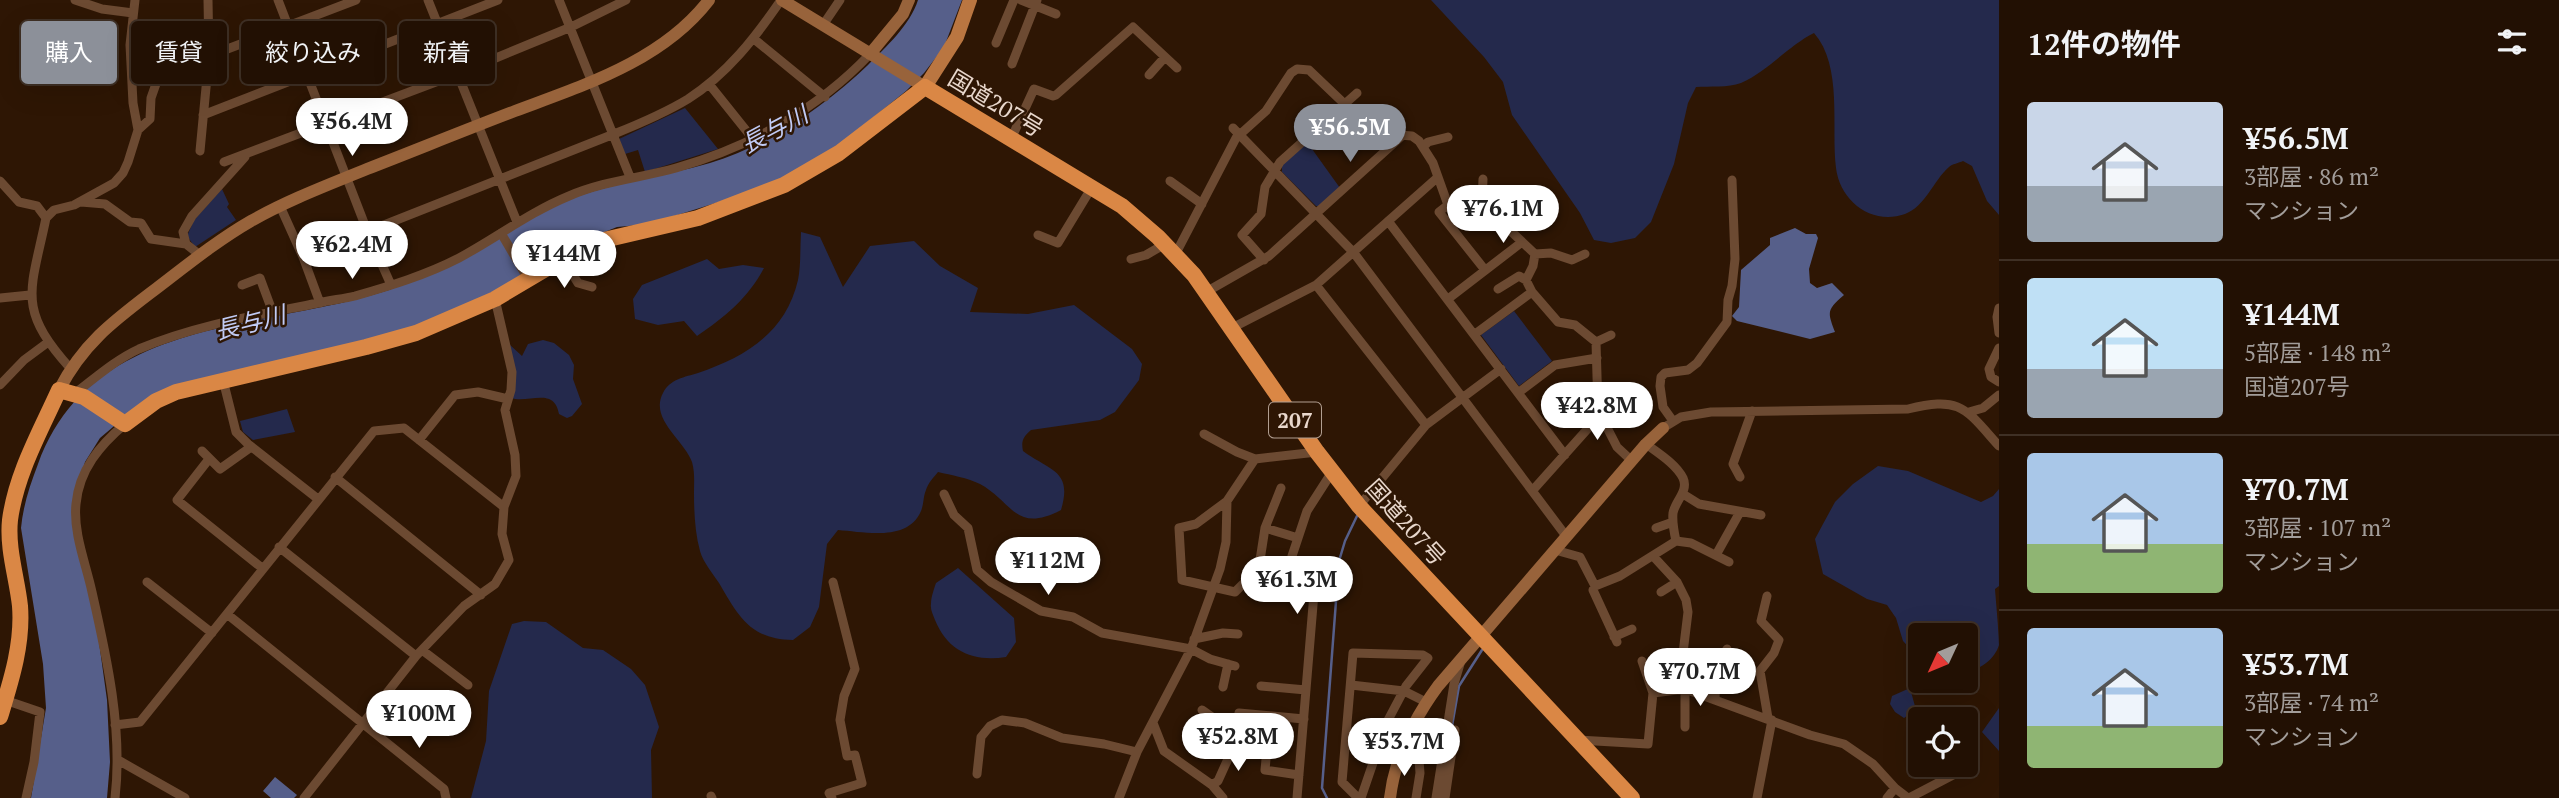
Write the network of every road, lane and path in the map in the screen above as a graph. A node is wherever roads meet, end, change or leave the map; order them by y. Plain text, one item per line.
1 (75, 0) edge
2 (135, 0) edge
3 (208, 0) edge
4 (278, 0) edge
5 (356, 0) edge
6 (428, 0) edge
7 (498, 0) edge
8 (559, 0) edge
9 (626, 0) edge
10 (709, 0) edge
11 (782, 0) edge
12 (840, 0) edge
13 (909, 0) edge
14 (971, 0) edge
15 (1014, 0) edge
16 (1021, 0) edge
17 (1036, 3) edge
18 (133, 13) junction
19 (1056, 14) dead end
20 (208, 21) edge
21 (286, 21) edge
22 (303, 21) edge
23 (436, 21) edge
24 (448, 21) edge
25 (822, 25) junction
26 (571, 27) junction
27 (754, 39) junction
28 (996, 43) dead end
29 (872, 55) junction
30 (1165, 57) junction
31 (495, 58) edge
32 (1012, 64) dead end
33 (1177, 68) dead end
34 (1149, 75) dead end
35 (591, 82) junction
36 (709, 83) junction
37 (156, 84) edge
38 (206, 84) edge
39 (280, 84) edge
40 (312, 84) edge
41 (432, 84) edge
42 (461, 84) edge
43 (922, 85) junction
44 (1357, 93) dead end
45 (825, 97) junction
46 (1344, 104) junction
47 (203, 115) junction
48 (327, 125) junction
49 (478, 125) junction
50 (1233, 128) dead end
51 (138, 130) junction
52 (1371, 131) junction
53 (614, 134) junction
54 (1403, 135) junction
55 (1241, 136) junction
56 (1448, 137) dead end
57 (753, 139) junction
58 (1011, 139) junction
59 (1424, 146) junction
60 (200, 151) dead end
61 (1349, 152) dead end
62 (247, 156) junction
63 (224, 162) dead end
64 (1275, 170) junction
65 (346, 177) junction
66 (630, 177) junction
67 (1438, 177) junction
68 (1483, 179) dead end
69 (500, 180) junction
70 (1732, 180) dead end
71 (0, 181) edge
72 (1170, 181) dead end
73 (1092, 187) junction
74 (79, 202) junction
75 (1202, 204) junction
76 (1482, 204) junction
77 (1448, 205) junction
78 (280, 206) junction
79 (1318, 214) junction
80 (46, 218) junction
81 (1388, 221) junction
82 (517, 222) junction
83 (368, 233) junction
84 (501, 234) junction
85 (1038, 234) dead end
86 (1521, 242) junction
87 (186, 244) junction
88 (1170, 249) junction
89 (1354, 253) junction
90 (1535, 254) junction
91 (1586, 254) dead end
92 (200, 255) junction
93 (303, 257) junction
94 (563, 259) junction
95 (1131, 259) dead end
96 (1264, 260) junction
97 (1485, 271) junction
98 (527, 277) junction
99 (1526, 280) junction
100 (242, 285) dead end
101 (391, 285) junction
102 (1316, 285) junction
103 (592, 288) dead end
104 (1498, 289) dead end
105 (1206, 292) junction
106 (1532, 292) junction
107 (30, 295) junction
108 (0, 298) edge
109 (495, 299) junction
110 (1448, 299) junction
111 (320, 303) junction
112 (1999, 308) edge
113 (273, 313) junction
114 (1230, 328) junction
115 (1999, 333) edge
116 (1475, 334) junction
117 (1611, 335) dead end
118 (1596, 342) junction
119 (47, 343) junction
120 (1999, 348) edge
121 (1597, 358) junction
122 (70, 368) junction
123 (1501, 369) junction
124 (2, 378) edge
125 (223, 380) junction
126 (1999, 382) edge
127 (70, 393) junction
128 (1518, 393) junction
129 (1999, 396) edge
130 (1463, 398) junction
131 (508, 400) junction
132 (1752, 411) junction
133 (1969, 412) junction
134 (1600, 415) junction
135 (123, 423) junction
136 (1426, 425) junction
137 (1668, 425) junction
138 (1204, 434) dead end
139 (418, 440) junction
140 (1647, 444) junction
141 (1999, 446) edge
142 (251, 447) junction
143 (202, 451) dead end
144 (1317, 452) junction
145 (1565, 455) junction
146 (209, 459) junction
147 (1255, 459) junction
148 (1632, 461) junction
149 (1332, 472) junction
150 (335, 477) junction
151 (1741, 477) dead end
152 (1281, 488) dead end
153 (1533, 490) junction
154 (944, 494) dead end
155 (1683, 494) junction
156 (318, 499) junction
157 (1227, 501) junction
158 (1359, 506) junction
159 (504, 508) junction
160 (1740, 512) junction
161 (5, 514) edge
162 (1761, 515) dead end
163 (1672, 522) junction
164 (1265, 528) junction
165 (1656, 528) dead end
166 (1566, 536) junction
167 (1298, 538) junction
168 (1676, 541) junction
169 (279, 547) junction
170 (1555, 550) junction
171 (1716, 555) junction
172 (1653, 556) junction
173 (1729, 562) dead end
174 (262, 568) junction
175 (147, 582) dead end
176 (832, 582) dead end
177 (1677, 582) junction
178 (1256, 586) junction
179 (1595, 586) junction
180 (1213, 588) junction
181 (1286, 590) junction
182 (1661, 592) dead end
183 (481, 595) junction
184 (1767, 596) dead end
185 (228, 614) junction
186 (1632, 629) dead end
187 (212, 633) junction
188 (1238, 634) dead end
189 (1480, 636) junction
190 (1193, 644) junction
191 (1727, 649) dead end
192 (419, 653) junction
193 (1461, 659) junction
194 (1642, 661) dead end
195 (468, 685) dead end
196 (1351, 685) junction
197 (1261, 686) dead end
198 (1223, 687) dead end
199 (1685, 689) junction
200 (1306, 690) junction
201 (1404, 691) junction
202 (1653, 693) junction
203 (3, 699) edge
204 (1715, 700) junction
205 (1426, 702) junction
206 (1202, 709) dead end
207 (1270, 716) junction
208 (0, 717) edge
209 (1304, 719) junction
210 (1770, 719) junction
211 (363, 723) junction
212 (1153, 723) junction
213 (115, 725) junction
214 (1685, 727) dead end
215 (1448, 730) junction
216 (1237, 739) dead end
217 (1578, 740) junction
218 (1137, 752) junction
219 (1400, 753) junction
220 (118, 760) junction
221 (1225, 766) junction
222 (1236, 767) dead end
223 (976, 774) dead end
224 (1299, 775) junction
225 (1949, 777) edge
226 (1212, 785) junction
227 (1895, 788) junction
228 (309, 796) edge
229 (26, 798) edge
230 (115, 798) edge
231 (185, 798) edge
232 (446, 798) edge
233 (832, 798) edge
234 (1119, 798) edge
235 (1223, 798) edge
236 (1297, 798) edge
237 (1360, 798) edge
238 (1390, 798) edge
239 (1416, 798) edge
240 (1436, 798) edge
241 (1445, 798) edge
242 (1632, 798) edge
243 (1758, 798) edge
244 (1887, 798) edge
245 (1908, 798) edge

1 - 18 street
2 - 18 street
3 - 20 street
4 - 21 street
5 - 22 street
6 - 23 street
7 - 24 street
8 - 26 street
9 - 26 street
10 - 35 street
11 - 25 street
11 - 27 street
12 - 25 street
13 - 29 street
14 - 43 main road
15 - 28 street
16 - 17 street
17 - 19 street
17 - 32 street
18 - 51 street
25 - 29 street
26 - 31 street
26 - 35 street
27 - 36 street
27 - 45 street
29 - 43 street
29 - 45 street
30 - 33 street
30 - 34 street
30 - 58 street
35 - 49 street
35 - 53 street
36 - 53 street
36 - 57 street
37 - 51 street
38 - 47 street
39 - 47 street
40 - 48 street
41 - 48 street
42 - 49 street
43 - 58 highway, 国道207号 / 207
43 - 94 highway, 国道207号
44 - 46 street
45 - 57 street
46 - 52 street
46 - 55 street
46 - 64 street
47 - 60 street
48 - 62 street
48 - 65 street
49 - 65 street
49 - 69 street
50 - 55 street
51 - 74 street
52 - 54 street
52 - 61 street
53 - 66 street
53 - 69 street
54 - 59 street
54 - 79 street
55 - 64 street
55 - 75 street
56 - 59 street
57 - 66 street
58 - 73 highway, 国道207号 / 207
59 - 67 street
62 - 63 street
62 - 87 street
64 - 79 street
64 - 96 street
65 - 78 street
65 - 83 street
66 - 82 street
67 - 77 street
67 - 81 street
68 - 76 street
69 - 82 street
69 - 83 street
70 - 137 street
71 - 80 street
72 - 75 street
73 - 85 street
73 - 88 highway, 国道207号 / 207
74 - 80 street
74 - 87 street
75 - 88 street
76 - 77 street
76 - 86 street
77 - 97 street
78 - 92 street
78 - 93 street
79 - 89 street
79 - 96 street
80 - 107 street
81 - 89 street
81 - 110 street
82 - 84 street
83 - 93 street
83 - 101 street
84 - 98 street
84 - 101 street
86 - 90 street
86 - 97 street
87 - 92 street
88 - 95 street
88 - 105 highway, 国道207号 / 207
89 - 102 street
89 - 130 street
90 - 91 street
90 - 99 street
92 - 122 street
93 - 111 street
94 - 98 highway, 国道207号
94 - 103 street
96 - 105 street
97 - 110 street
98 - 109 highway, 国道207号
99 - 104 street
99 - 106 street
100 - 113 street
101 - 111 street
102 - 114 street
102 - 136 street
105 - 114 highway, 国道207号 / 207
106 - 116 street
106 - 118 street
107 - 108 street
107 - 119 street
109 - 125 highway, 国道207号
109 - 131 street
110 - 116 street
111 - 113 street
112 - 115 street
113 - 127 street
114 - 144 highway, 国道207号 / 207
116 - 123 street
117 - 118 street
118 - 121 street
119 - 122 street
119 - 124 street
120 - 126 street
121 - 128 street
121 - 134 street
122 - 127 street
123 - 128 street
123 - 130 street
125 - 135 highway, 国道207号
125 - 142 street
127 - 135 highway
127 - 161 highway
128 - 145 street
129 - 133 street
130 - 136 street
130 - 153 street
131 - 139 street
131 - 159 street
132 - 133 street
132 - 137 street
132 - 151 street
133 - 141 street
134 - 145 street
134 - 148 street
135 - 213 street
136 - 158 street
137 - 140 street
138 - 147 street
139 - 150 street
139 - 159 street
140 - 148 street
140 - 155 street
142 - 146 street
142 - 156 street
143 - 146 street
144 - 147 street
144 - 149 highway, 国道207号 / 207
145 - 153 street
146 - 174 street
147 - 157 street
148 - 166 street
149 - 158 highway, 国道207号 / 207
149 - 167 street
150 - 156 street
150 - 183 street
152 - 164 street
153 - 166 street
154 - 190 street
155 - 160 street
155 - 163 street
156 - 169 street
157 - 180 street
157 - 180 street
158 - 189 highway, 国道207号 / 207
159 - 183 street
160 - 162 street
160 - 171 street
161 - 203 highway
163 - 165 street
163 - 168 street
164 - 167 street
164 - 178 street
166 - 170 street
167 - 181 street
168 - 171 street
168 - 172 street
169 - 174 street
169 - 192 street
170 - 179 street
170 - 189 street
171 - 173 street
172 - 177 street
172 - 179 street
174 - 185 street
175 - 187 street
176 - 233 street
177 - 182 street
177 - 199 street
178 - 180 street
178 - 181 street
179 - 186 street
180 - 190 street
181 - 200 street
183 - 192 street
184 - 210 street
185 - 187 street
185 - 211 street
187 - 213 street
188 - 190 street
189 - 193 street
189 - 217 highway, 国道207号 / 207
190 - 198 street
190 - 212 street
191 - 204 street
192 - 195 street
192 - 211 street
193 - 205 street
193 - 215 street
194 - 202 street
196 - 201 street
196 - 201 street
196 - 237 street
197 - 200 street
199 - 202 street
199 - 204 street
199 - 214 street
200 - 209 street
201 - 205 street
201 - 237 street
202 - 217 street
203 - 208 highway
203 - 229 street
204 - 210 street
205 - 219 street
206 - 207 street
207 - 209 street
207 - 224 street
209 - 224 street
210 - 227 street
210 - 243 street
211 - 228 street
211 - 232 street
212 - 218 street
212 - 226 street
213 - 220 street
215 - 240 street
215 - 241 street
216 - 221 street
217 - 242 highway, 国道207号 / 207
218 - 223 street
218 - 234 street
219 - 238 street
219 - 239 street
220 - 230 street
220 - 231 street
221 - 222 street
221 - 226 street
224 - 236 street
225 - 245 street
226 - 235 street
227 - 244 street
227 - 245 street

